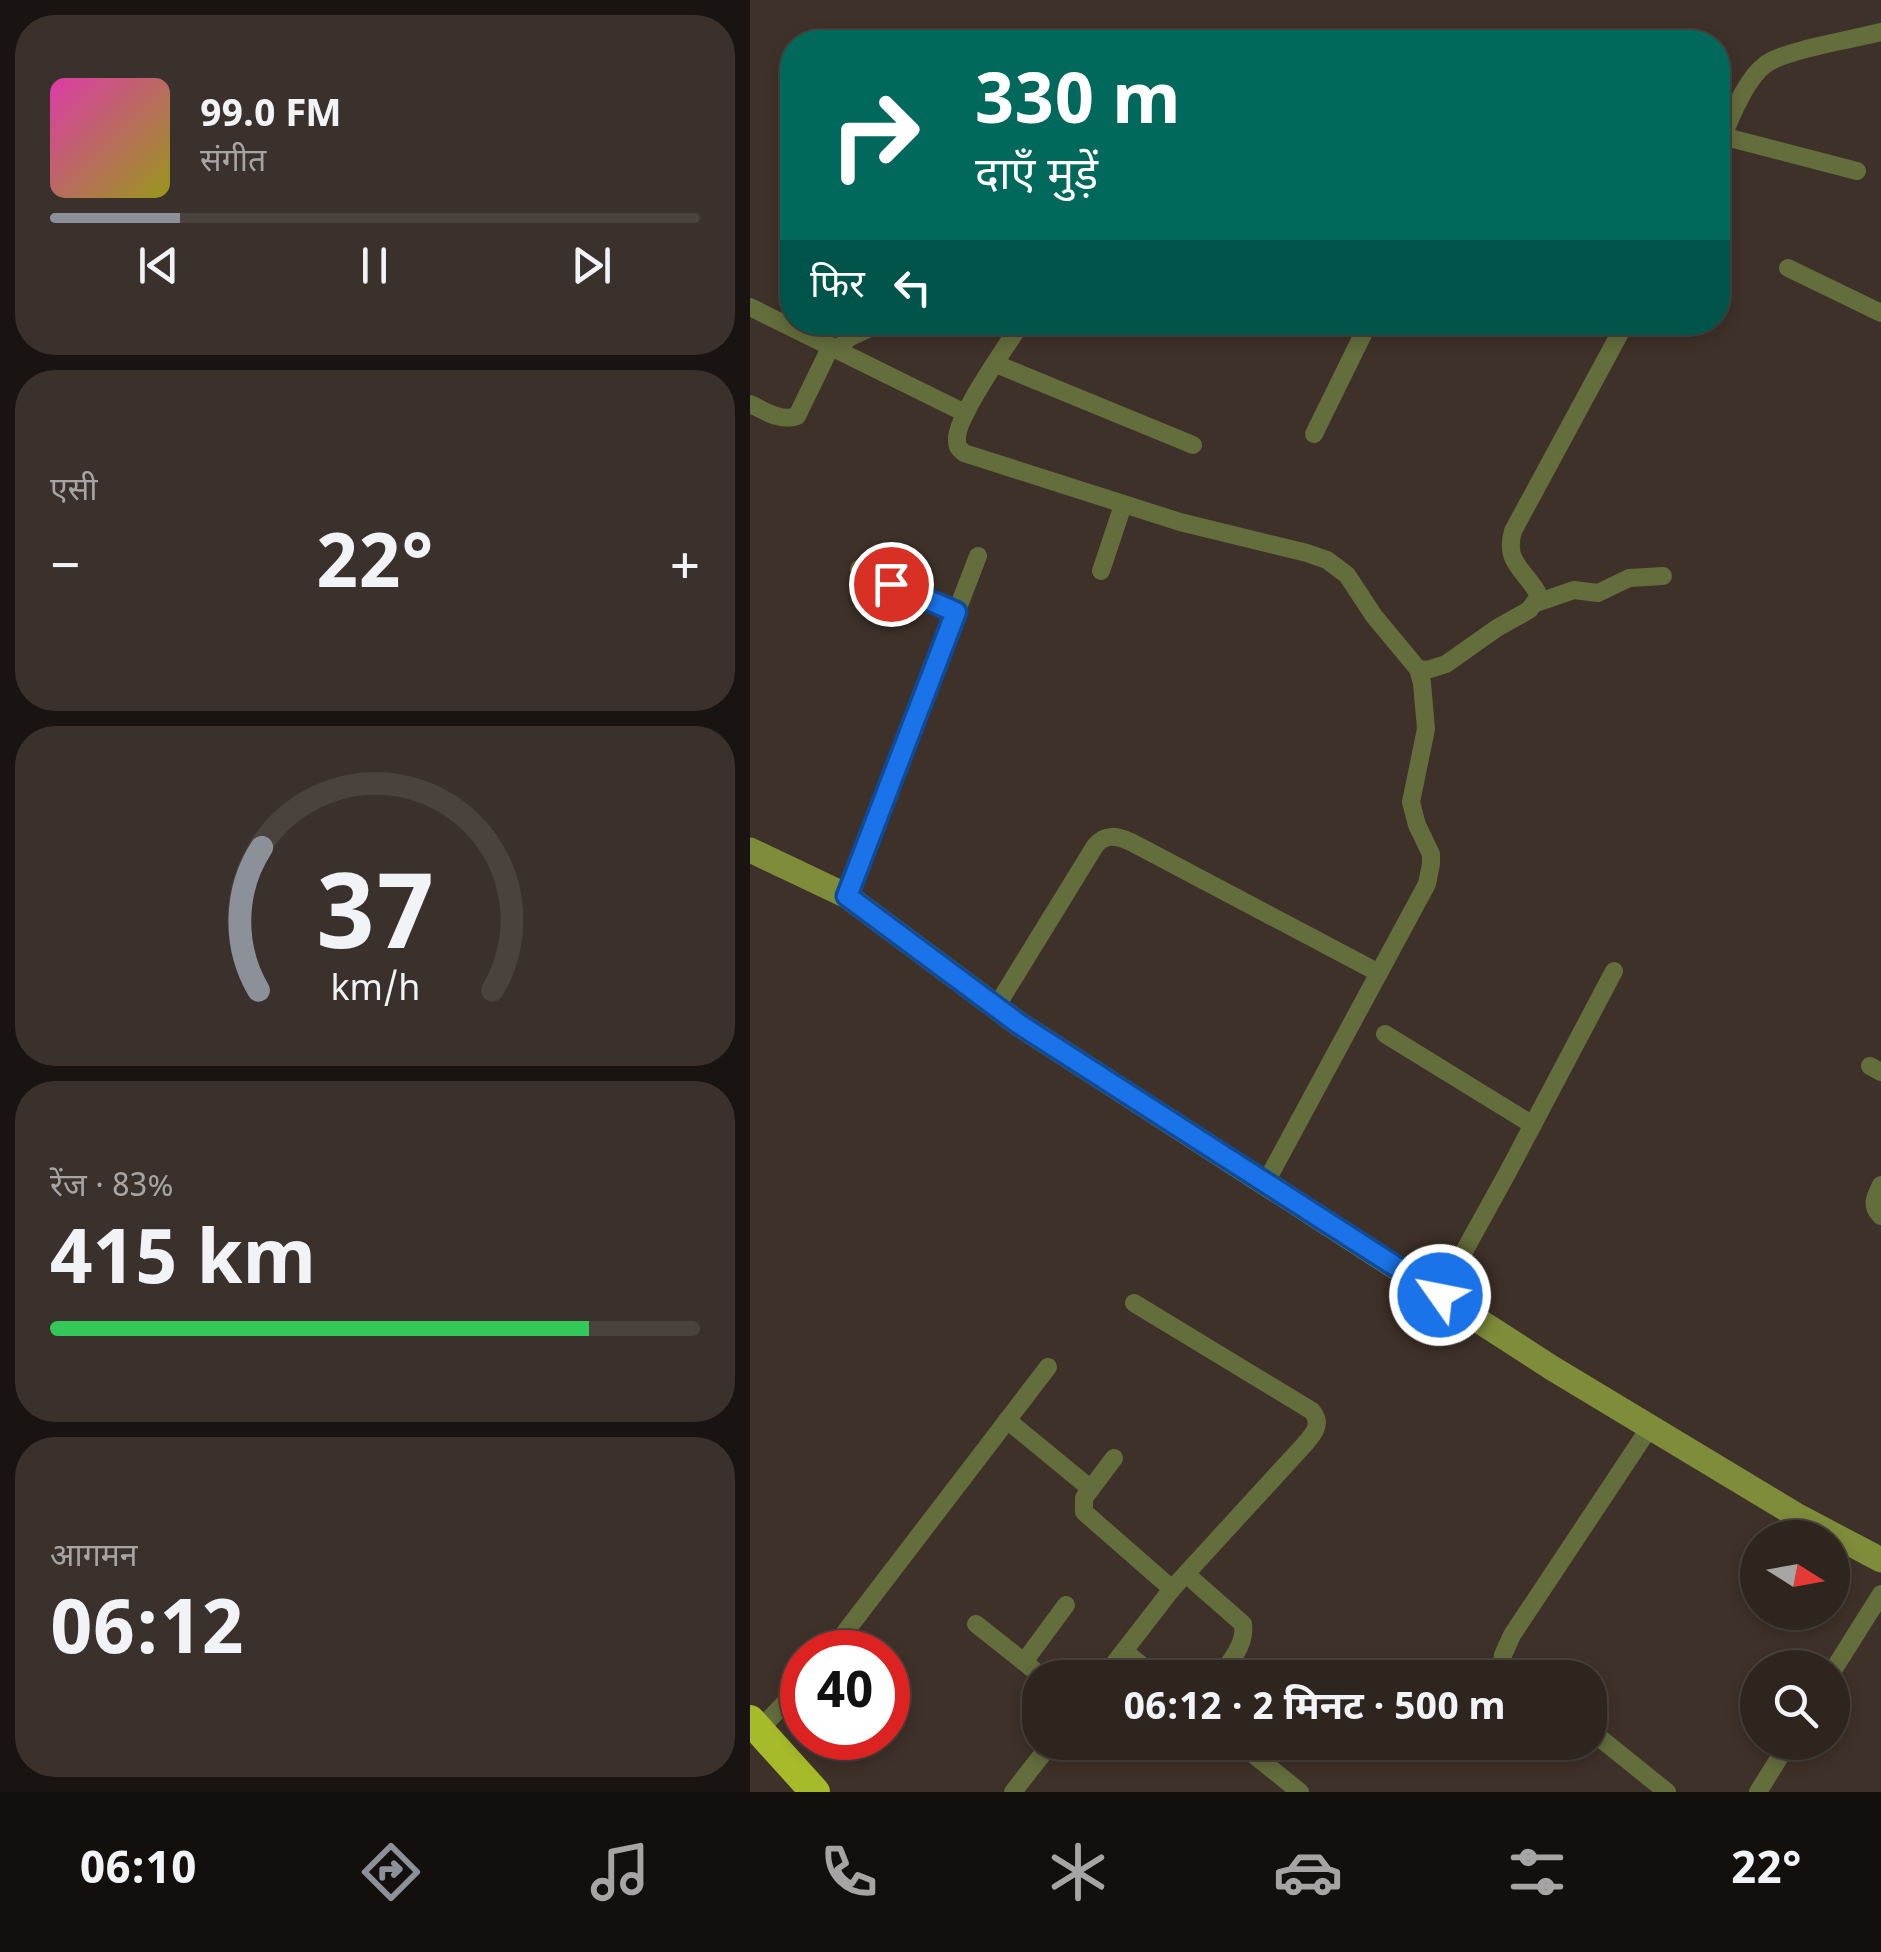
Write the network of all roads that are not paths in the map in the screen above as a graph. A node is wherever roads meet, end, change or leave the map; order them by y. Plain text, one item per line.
1 (1881, 32) edge
2 (1730, 121) edge
3 (1730, 145) edge
4 (1857, 171) dead end
5 (1788, 268) dead end
6 (750, 306) edge
7 (1881, 313) edge
8 (780, 321) edge
9 (808, 335) edge
10 (855, 335) edge
11 (1014, 335) edge
12 (1363, 335) edge
13 (1619, 335) edge
14 (834, 348) junction
15 (996, 364) junction
16 (750, 404) edge
17 (966, 413) junction
18 (1314, 434) dead end
19 (1192, 445) dead end
20 (1123, 505) junction
21 (978, 556) dead end
22 (859, 569) dead end
23 (1102, 571) dead end
24 (1663, 576) dead end
25 (1536, 603) junction
26 (956, 612) junction
27 (1418, 669) junction
28 (750, 850) edge
29 (847, 896) junction
30 (1614, 971) dead end
31 (1379, 973) junction
32 (996, 1007) junction
33 (1385, 1034) dead end
34 (1533, 1125) junction
35 (1266, 1182) junction
36 (1881, 1184) edge
37 (1881, 1216) edge
38 (1440, 1295) junction
39 (1134, 1303) dead end
40 (1048, 1366) dead end
41 (1007, 1420) junction
42 (1650, 1427) junction
43 (1114, 1458) dead end
44 (1091, 1489) junction
45 (1881, 1560) edge
46 (1186, 1574) junction
47 (1172, 1588) junction
48 (1881, 1594) edge
49 (1066, 1604) dead end
50 (976, 1624) dead end
51 (847, 1630) edge
52 (1124, 1650) junction
53 (1846, 1650) edge
54 (1022, 1660) edge
55 (1025, 1660) edge
56 (1116, 1660) edge
57 (1136, 1660) edge
58 (1232, 1660) edge
59 (1503, 1660) edge
60 (780, 1703) edge
61 (754, 1725) edge
62 (1607, 1744) edge
63 (1038, 1760) edge
64 (1260, 1760) edge
65 (1778, 1760) edge
66 (815, 1792) edge
67 (1013, 1792) edge
68 (1300, 1792) edge
69 (1667, 1792) edge
70 (1758, 1792) edge

1 - 2 street
3 - 4 street
5 - 7 street
6 - 8 street
9 - 14 street
10 - 14 street
11 - 15 street
12 - 18 street
13 - 25 street
14 - 16 street
14 - 17 street
15 - 17 street
15 - 19 street
17 - 20 street
20 - 23 street
20 - 27 street
21 - 26 street
22 - 26 street
24 - 25 street
25 - 27 street
26 - 29 street
27 - 31 street
28 - 29 street
29 - 32 street
30 - 34 street
31 - 32 street
31 - 35 street
32 - 35 street
33 - 34 street
34 - 38 street
35 - 38 street
36 - 37 street
38 - 42 street
39 - 46 street
40 - 41 street
41 - 44 street
41 - 51 street
42 - 45 street
42 - 59 street
43 - 44 street
44 - 47 street
46 - 47 street
46 - 58 street
47 - 52 street
48 - 53 street
49 - 55 street
50 - 54 street
52 - 56 street
52 - 57 street
60 - 61 street
61 - 66 highway
62 - 69 street
63 - 67 street
64 - 68 street
65 - 70 street

